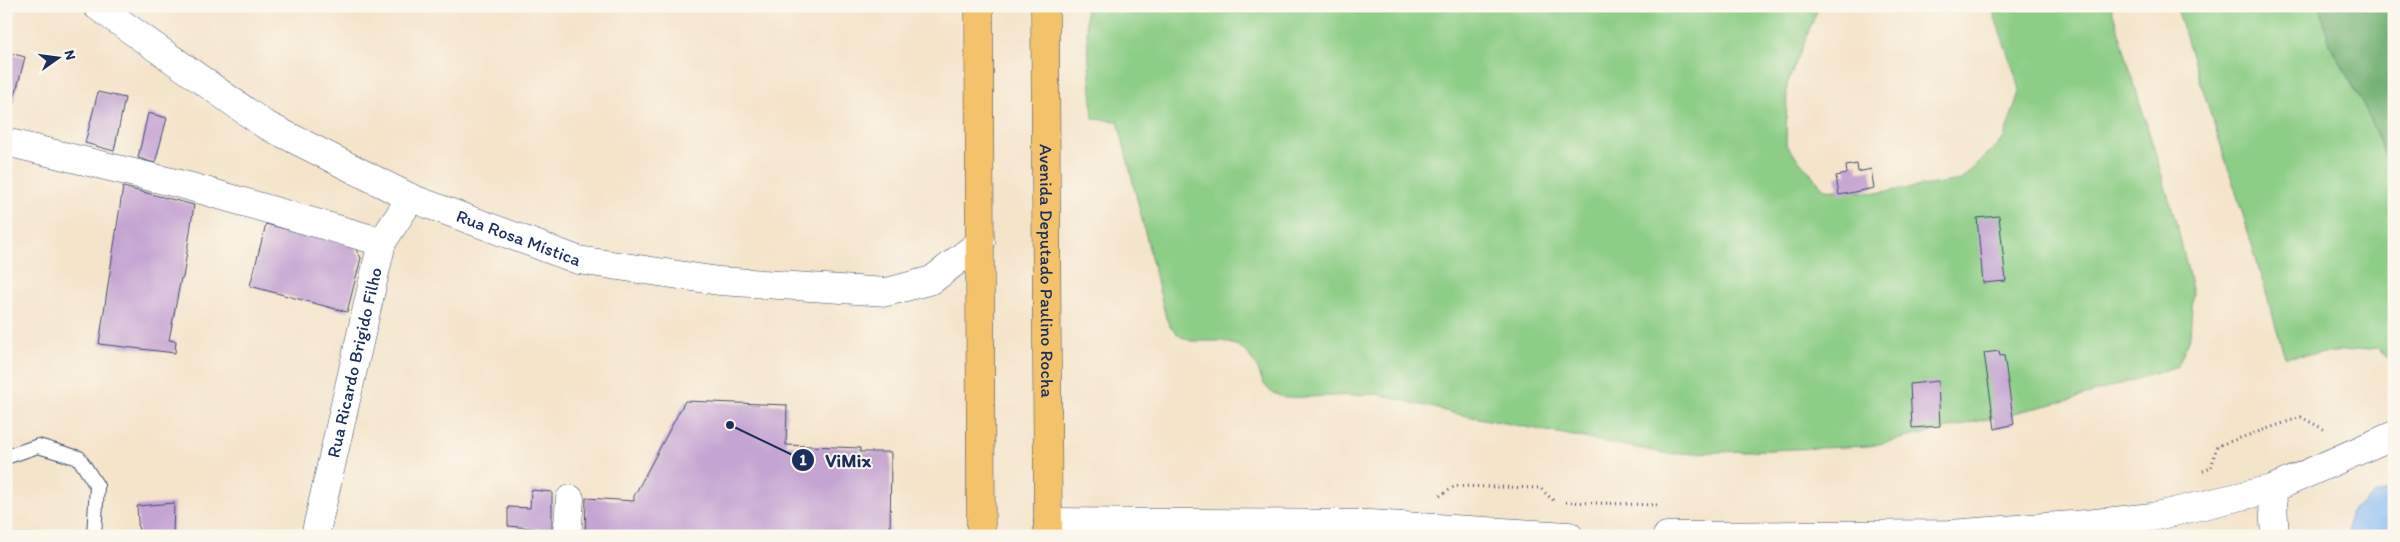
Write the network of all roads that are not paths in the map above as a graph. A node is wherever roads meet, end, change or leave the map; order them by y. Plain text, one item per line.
1 (97, 6) edge
2 (979, 6) edge
3 (1045, 6) edge
4 (6, 142) edge
5 (411, 198) junction
6 (382, 242) junction
7 (981, 242) junction
8 (2394, 435) edge
9 (6, 457) edge
10 (2272, 489) junction
11 (570, 499) dead end
12 (1048, 529) edge
13 (94, 536) edge
14 (316, 536) edge
15 (567, 536) edge
16 (981, 536) edge
17 (1569, 536) edge
18 (1667, 536) edge
19 (2275, 536) edge

1 - 5 street, Rua Rosa Mística
2 - 7 main road
3 - 12 main road, Avenida Deputado Paulino Rocha
4 - 6 street
5 - 6 street, Rua Ricardo Brigido Filho
5 - 7 street, Rua Rosa Mística
6 - 14 street, Rua Ricardo Brigido Filho
7 - 16 main road
8 - 10 street
9 - 13 lane
10 - 18 street
10 - 19 street
11 - 15 street
12 - 17 street

